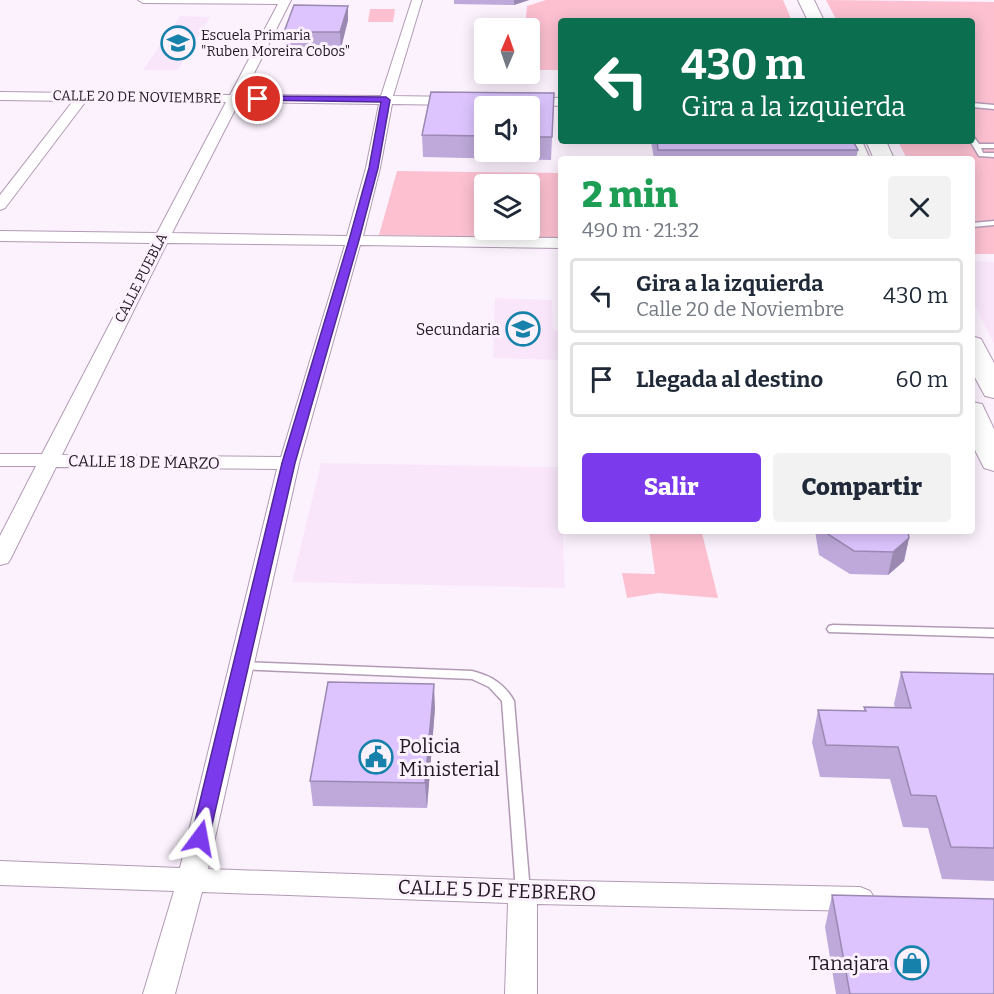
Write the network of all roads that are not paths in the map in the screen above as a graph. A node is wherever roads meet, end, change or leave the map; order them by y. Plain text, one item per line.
1 (143, 0) edge
2 (417, 0) edge
3 (806, 0) edge
4 (286, 1) edge
5 (815, 18) edge
6 (0, 96) edge
7 (82, 97) junction
8 (236, 98) junction
9 (386, 100) junction
10 (468, 101) edge
11 (540, 102) edge
12 (558, 102) edge
13 (975, 105) edge
14 (994, 107) edge
15 (975, 142) edge
16 (975, 144) edge
17 (994, 146) edge
18 (981, 155) junction
19 (994, 155) edge
20 (994, 165) edge
21 (0, 205) edge
22 (994, 223) edge
23 (975, 225) edge
24 (0, 236) edge
25 (162, 238) junction
26 (354, 240) junction
27 (558, 243) edge
28 (975, 350) edge
29 (994, 390) edge
30 (975, 417) edge
31 (0, 460) edge
32 (48, 460) junction
33 (994, 462) edge
34 (289, 463) junction
35 (0, 558) edge
36 (833, 629) dead end
37 (994, 633) edge
38 (239, 666) junction
39 (0, 873) edge
40 (191, 881) junction
41 (523, 892) junction
42 (888, 899) edge
43 (159, 994) edge
44 (521, 994) edge

1 - 4 street
2 - 9 street
3 - 5 street
4 - 8 street, CALLE PUEBLA
6 - 7 street, CALLE 20 DE NOVIEMBRE
7 - 8 street, CALLE 20 DE NOVIEMBRE
7 - 21 street
8 - 9 street, CALLE 20 DE NOVIEMBRE
8 - 25 street, CALLE PUEBLA
9 - 10 street, CALLE 20 DE NOVIEMBRE
9 - 26 street
11 - 12 street
13 - 14 lane
15 - 17 lane
16 - 18 lane
18 - 19 lane
18 - 20 lane
22 - 23 lane
24 - 25 street
25 - 26 street
25 - 32 street, CALLE PUEBLA
26 - 27 street
26 - 34 street
28 - 29 street
30 - 33 street
31 - 32 street, CALLE 18 DE MARZO
32 - 34 street, CALLE 18 DE MARZO
32 - 35 street, CALLE PUEBLA
34 - 38 street
36 - 37 lane
38 - 40 street
38 - 41 lane
39 - 40 street, CALLE 5 DE FEBRERO
40 - 41 street, CALLE 5 DE FEBRERO
40 - 43 street
41 - 42 street, CALLE 5 DE FEBRERO
41 - 44 street

